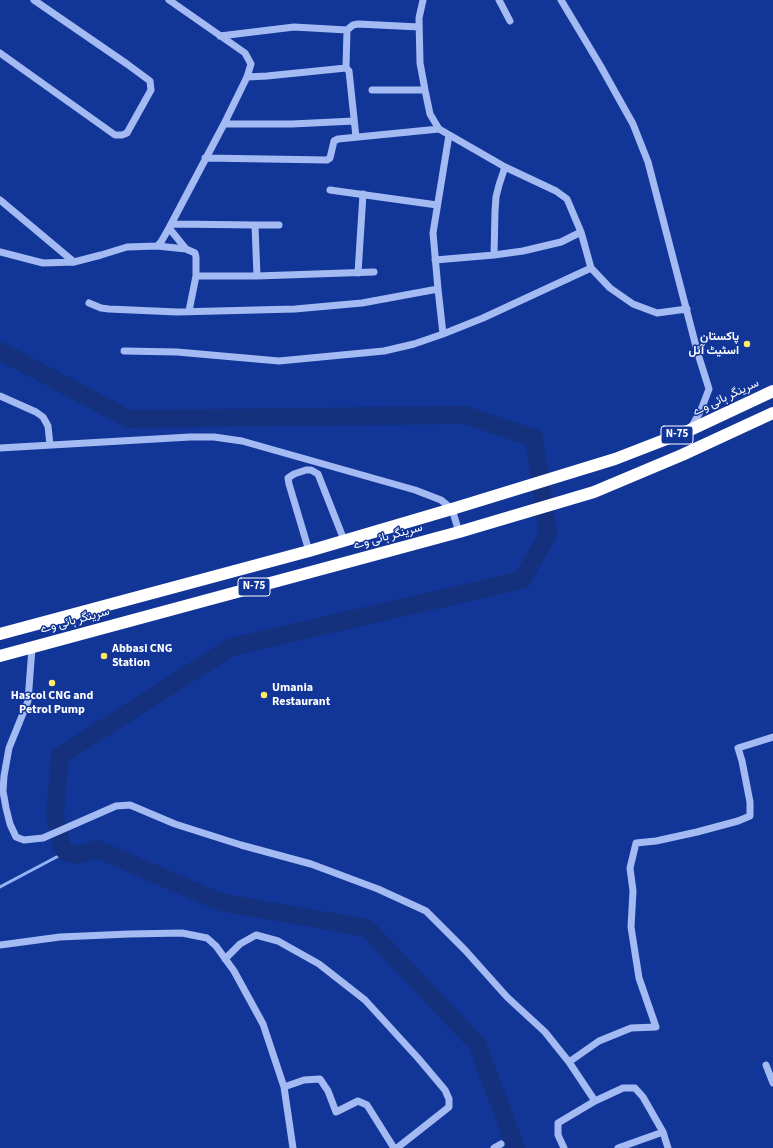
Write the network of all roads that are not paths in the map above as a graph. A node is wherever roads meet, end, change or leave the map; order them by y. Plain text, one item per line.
1 (34, 0) edge
2 (169, 0) edge
3 (423, 0) edge
4 (499, 0) edge
5 (561, 0) edge
6 (510, 21) dead end
7 (420, 27) junction
8 (347, 30) junction
9 (220, 36) junction
10 (0, 53) edge
11 (346, 68) junction
12 (247, 78) junction
13 (372, 90) dead end
14 (425, 90) junction
15 (354, 121) junction
16 (224, 124) junction
17 (440, 129) junction
18 (449, 135) junction
19 (356, 138) junction
20 (206, 158) junction
21 (505, 167) junction
22 (330, 190) dead end
23 (363, 194) junction
24 (0, 200) edge
25 (437, 205) junction
26 (279, 225) dead end
27 (170, 226) junction
28 (255, 226) junction
29 (581, 232) junction
30 (157, 246) junction
31 (186, 249) junction
32 (0, 252) edge
33 (494, 255) junction
34 (435, 260) junction
35 (74, 262) junction
36 (591, 268) junction
37 (374, 272) dead end
38 (358, 273) junction
39 (196, 276) junction
40 (257, 276) junction
41 (438, 289) junction
42 (89, 303) dead end
43 (687, 309) junction
44 (189, 312) junction
45 (443, 334) junction
46 (124, 350) dead end
47 (773, 391) edge
48 (0, 396) edge
49 (773, 413) edge
50 (690, 430) junction
51 (50, 445) junction
52 (0, 448) edge
53 (452, 509) junction
54 (459, 532) junction
55 (344, 540) junction
56 (309, 551) junction
57 (0, 634) edge
58 (32, 648) junction
59 (0, 656) edge
60 (773, 737) edge
61 (0, 945) edge
62 (226, 959) junction
63 (569, 1062) junction
64 (766, 1066) dead end
65 (773, 1083) edge
66 (284, 1087) junction
67 (594, 1101) junction
68 (663, 1132) junction
69 (293, 1148) edge
70 (395, 1148) edge
71 (564, 1148) edge
72 (618, 1148) edge
73 (668, 1148) edge

1 - 10 street
2 - 9 street
3 - 7 street
4 - 6 street
5 - 43 street
7 - 8 street
7 - 14 street
8 - 9 street
8 - 11 street
9 - 12 street
11 - 12 street
11 - 15 street
12 - 16 street
13 - 14 street
14 - 17 street
15 - 16 street
15 - 19 street
16 - 20 street
17 - 18 street
17 - 19 street
18 - 21 street
18 - 25 street
19 - 20 street
20 - 27 street
21 - 29 street
21 - 33 street
22 - 23 street
23 - 25 street
23 - 38 street
24 - 35 street
25 - 34 street
26 - 28 street
27 - 28 street
27 - 30 street
27 - 31 street
28 - 40 street
29 - 33 street
29 - 36 street
30 - 31 street
30 - 35 street
31 - 39 street
32 - 35 street
33 - 34 street
34 - 41 street
36 - 43 street
36 - 45 street
37 - 38 street
38 - 40 street
39 - 40 street
39 - 44 street
41 - 44 street
41 - 45 street
42 - 44 street
43 - 50 street
45 - 46 street
47 - 50 highway, سرینگر ہائی وے / N-75
48 - 51 street
49 - 54 highway, سرینگر ہائی وے / N-75
50 - 53 highway, سرینگر ہائی وے / N-75
51 - 52 street
51 - 53 street
53 - 54 street
53 - 55 highway, سرینگر ہائی وے / N-75
54 - 58 highway, سرینگر ہائی وے / N-75
55 - 56 highway, سرینگر ہائی وے / N-75
55 - 56 street
56 - 57 highway, سرینگر ہائی وے / N-75
58 - 59 highway, سرینگر ہائی وے / N-75
58 - 63 street
60 - 63 street
61 - 62 street
62 - 66 street
62 - 70 street
63 - 67 street
64 - 65 street
66 - 69 street
66 - 70 street
67 - 68 street
67 - 71 street
68 - 72 street
68 - 73 street

